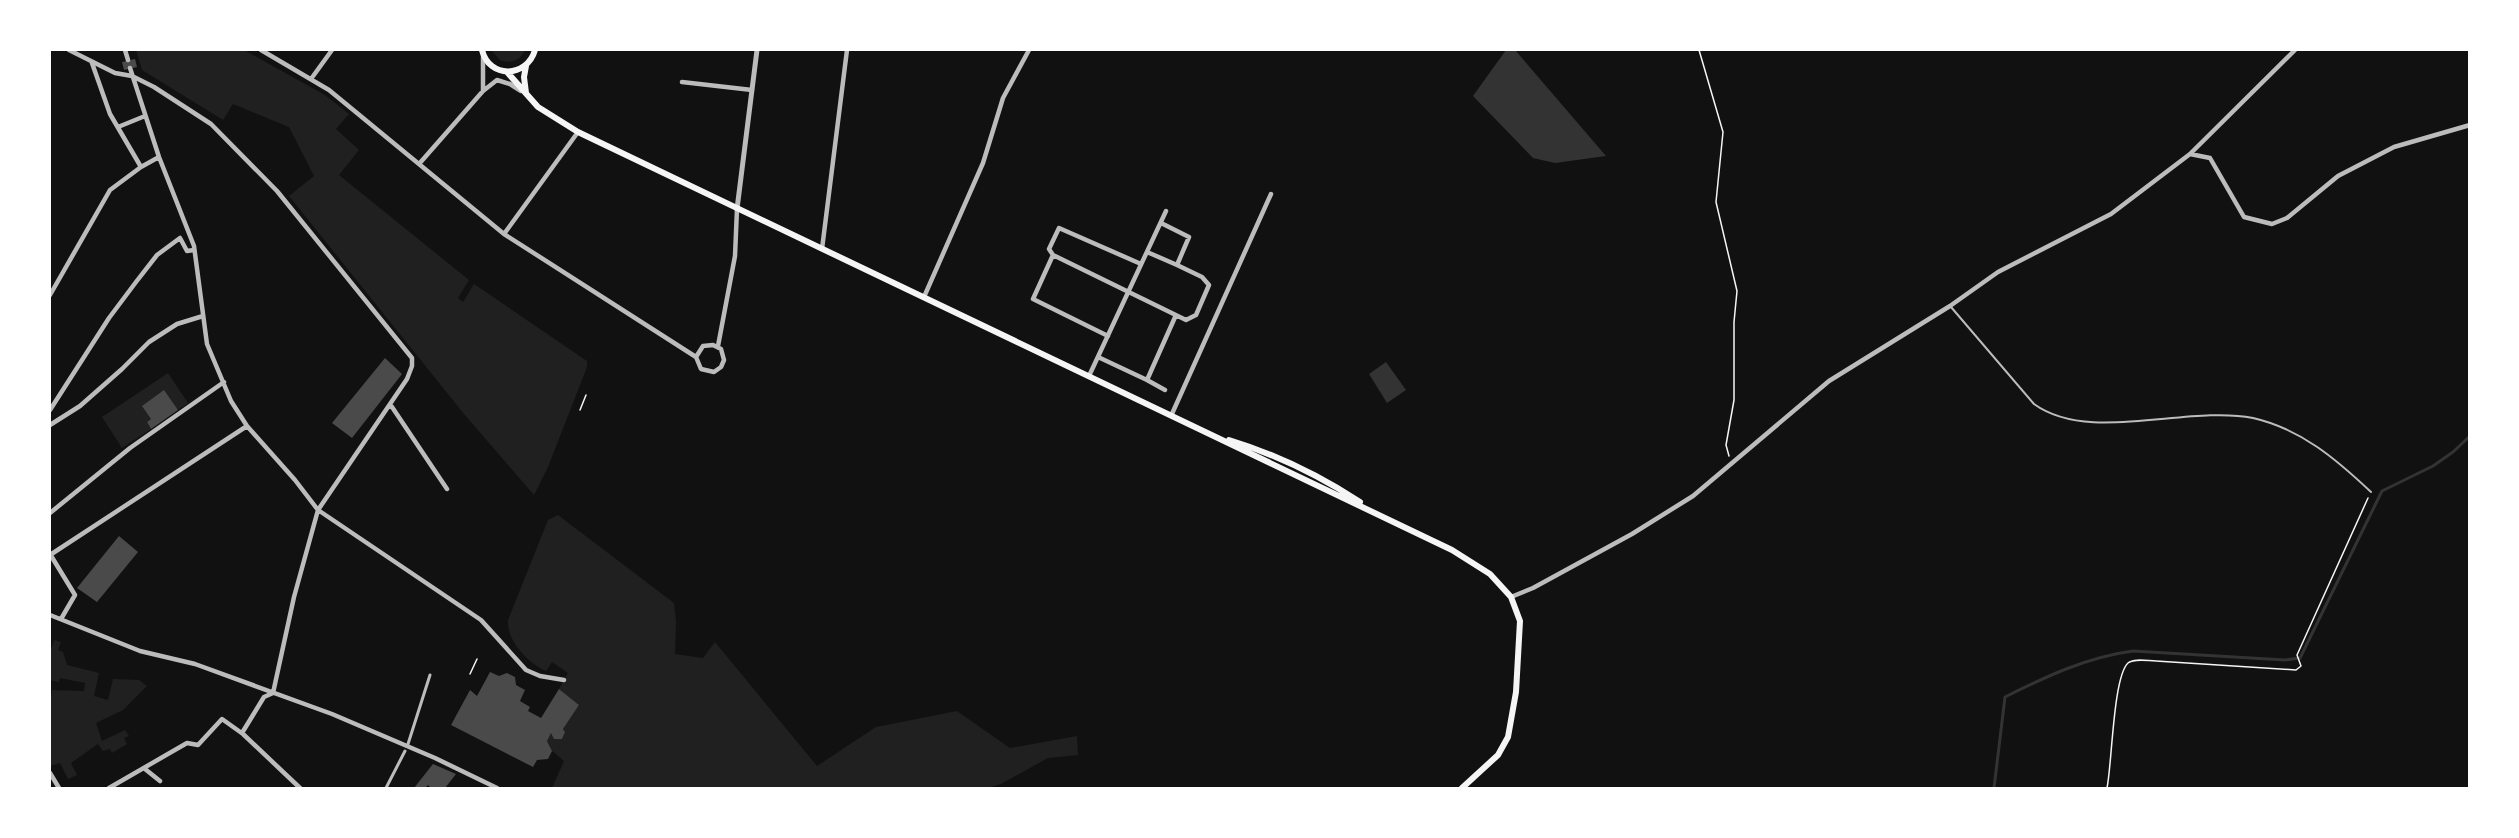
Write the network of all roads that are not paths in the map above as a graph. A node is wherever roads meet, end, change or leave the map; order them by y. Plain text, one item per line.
1 (69, 50) edge
2 (125, 50) edge
3 (261, 50) edge
4 (332, 50) edge
5 (535, 50) edge
6 (757, 50) edge
7 (848, 50) edge
8 (1029, 50) edge
9 (2295, 50) edge
10 (481, 51) edge
11 (128, 60) dead end
12 (92, 63) junction
13 (526, 66) junction
14 (130, 68) dead end
15 (507, 72) junction
16 (132, 76) junction
17 (311, 79) junction
18 (497, 80) junction
19 (682, 81) dead end
20 (483, 90) junction
21 (752, 90) junction
22 (526, 94) junction
23 (145, 116) junction
24 (2469, 125) edge
25 (118, 127) junction
26 (579, 132) junction
27 (2190, 154) junction
28 (159, 157) junction
29 (419, 164) junction
30 (141, 167) junction
31 (1271, 194) dead end
32 (738, 209) junction
33 (1166, 211) dead end
34 (1161, 223) junction
35 (504, 234) junction
36 (194, 249) junction
37 (822, 249) junction
38 (1147, 252) junction
39 (1053, 255) junction
40 (1142, 264) junction
41 (1177, 266) junction
42 (1128, 292) junction
43 (50, 296) edge
44 (924, 297) junction
45 (1950, 306) junction
46 (1176, 315) junction
47 (203, 316) junction
48 (1107, 336) junction
49 (718, 346) junction
50 (696, 357) junction
51 (1098, 357) junction
52 (1089, 376) junction
53 (1147, 380) junction
54 (224, 382) junction
55 (1165, 390) dead end
56 (390, 404) junction
57 (50, 410) edge
58 (1171, 416) junction
59 (50, 425) edge
60 (247, 426) junction
61 (1211, 435) junction
62 (1250, 454) junction
63 (1311, 474) junction
64 (447, 489) dead end
65 (2371, 492) road end
66 (318, 510) junction
67 (50, 513) edge
68 (1385, 518) junction
69 (50, 554) edge
70 (1511, 597) junction
71 (50, 615) edge
72 (61, 620) junction
73 (430, 675) dead end
74 (564, 680) dead end
75 (273, 693) junction
76 (242, 733) junction
77 (408, 744) dead end
78 (405, 751) dead end
79 (145, 769) junction
80 (50, 773) edge
81 (160, 782) dead end
82 (59, 789) edge
83 (109, 789) edge
84 (300, 789) edge
85 (386, 789) edge
86 (497, 789) edge
87 (1462, 789) edge

1 - 12 street
2 - 11 street
3 - 17 street
4 - 17 street
5 - 13 main road
6 - 21 street
7 - 37 street
8 - 44 street
9 - 27 street
10 - 15 main road
10 - 20 street
12 - 16 street
12 - 25 street
13 - 15 main road
13 - 22 main road
14 - 16 street
15 - 18 street
15 - 22 main road
16 - 23 street
16 - 56 street
17 - 29 street
18 - 20 street
18 - 22 street
19 - 21 street
20 - 29 street
21 - 32 street
22 - 26 main road
23 - 25 street
23 - 28 street
24 - 27 street
25 - 30 street
26 - 32 main road
26 - 35 street
27 - 45 street
28 - 30 street
28 - 36 street
29 - 35 street
30 - 43 street
31 - 58 street
32 - 37 main road
32 - 49 street
33 - 34 street
34 - 38 street
34 - 41 street
35 - 50 street
36 - 47 street
36 - 57 street
37 - 44 main road
38 - 40 street
38 - 41 street
39 - 40 street
39 - 42 street
39 - 48 street
40 - 42 street
41 - 46 street
42 - 46 street
42 - 48 street
44 - 52 main road
45 - 65 lane
45 - 70 street
46 - 53 street
47 - 54 street
47 - 59 street
48 - 51 street
49 - 50 street
49 - 50 street
51 - 52 street
51 - 53 street
52 - 58 main road
53 - 55 street
54 - 60 street
54 - 67 street
56 - 64 street
56 - 66 street
58 - 61 main road
60 - 66 street
60 - 69 street
61 - 62 main road
61 - 63 main road
62 - 63 main road
62 - 68 main road
63 - 68 main road
66 - 74 street
66 - 75 street
68 - 70 main road
69 - 72 street
70 - 87 main road
71 - 72 street
72 - 75 street
73 - 77 street
75 - 76 street
75 - 86 street
76 - 79 street
76 - 84 street
78 - 85 street
79 - 81 street
79 - 83 street
80 - 82 street

